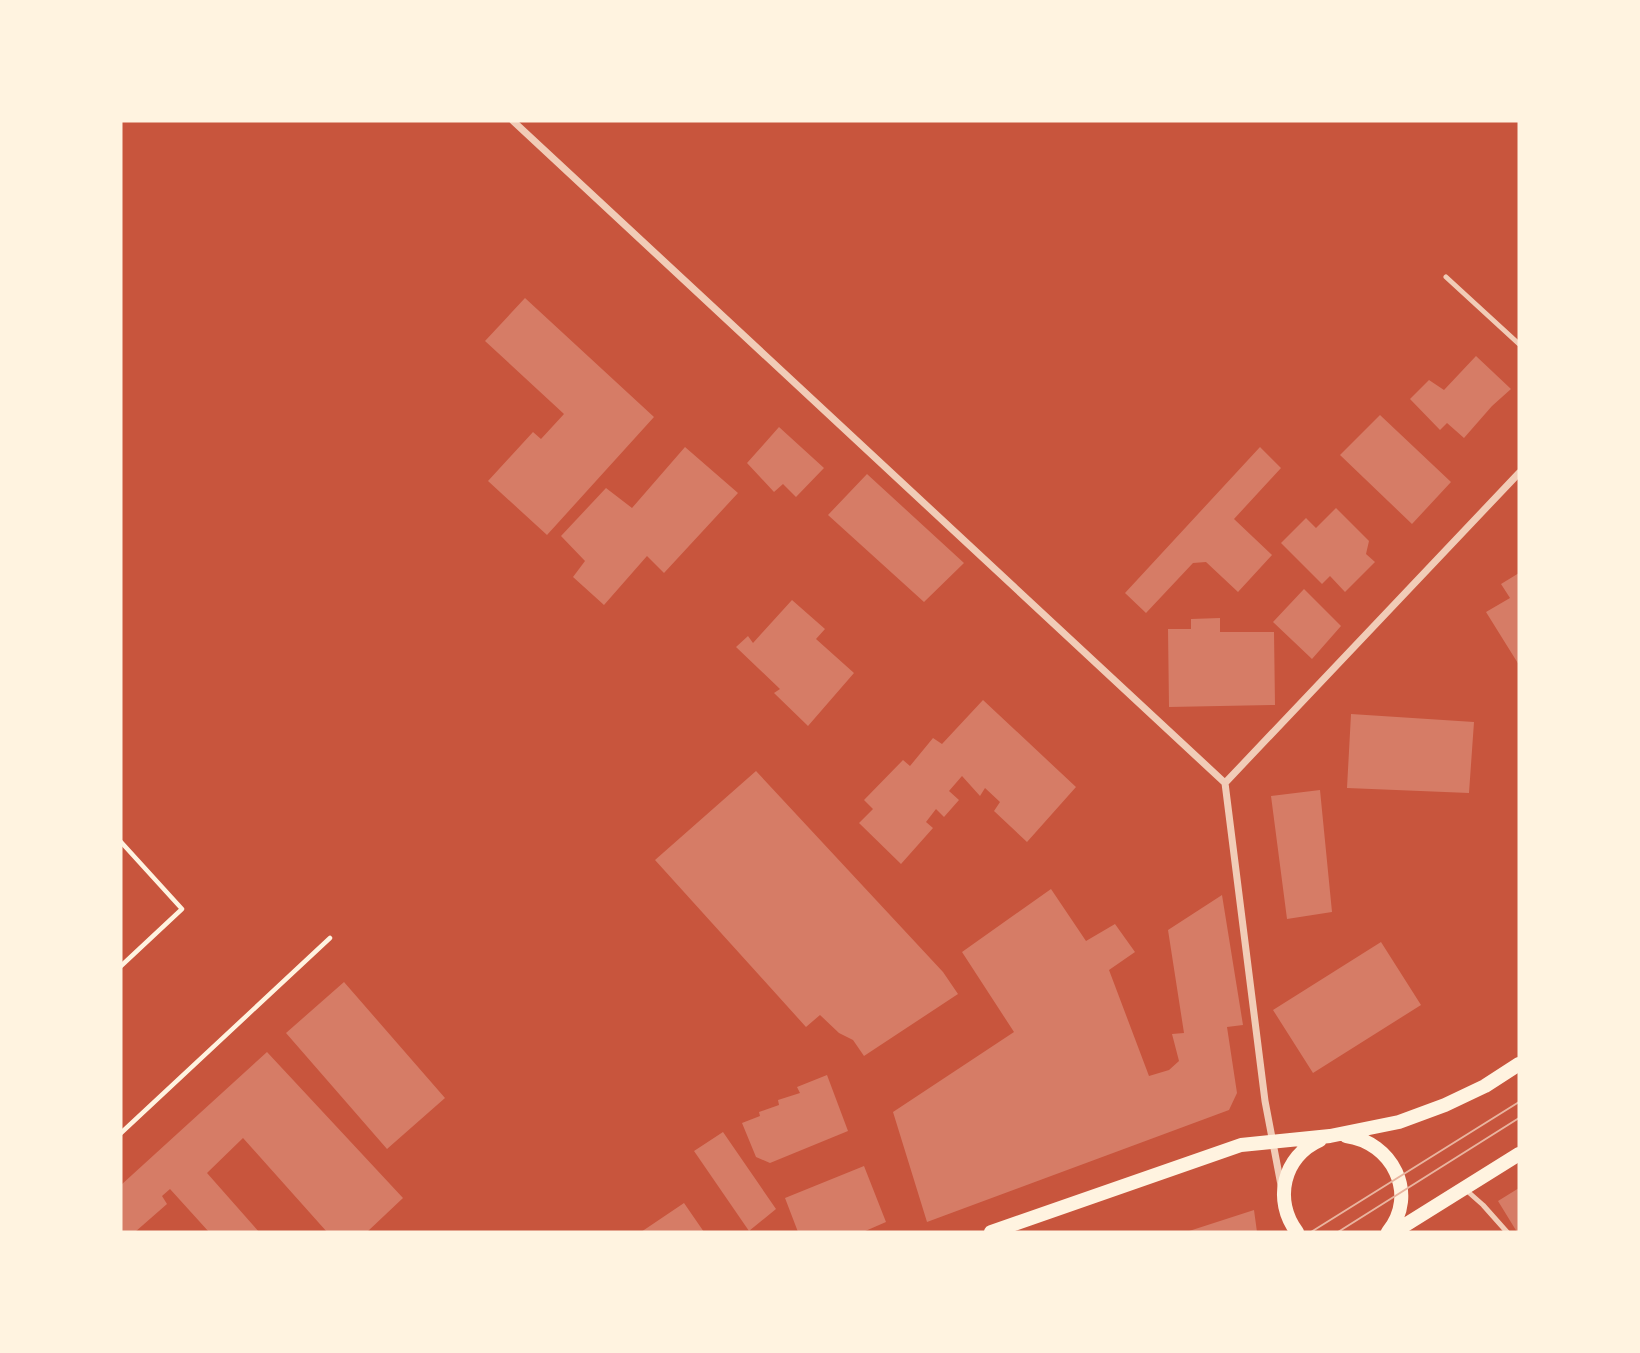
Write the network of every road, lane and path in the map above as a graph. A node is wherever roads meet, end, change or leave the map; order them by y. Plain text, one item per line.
1 (513, 121) edge
2 (1446, 277) dead end
3 (1519, 344) edge
4 (1519, 474) edge
5 (1225, 783) junction
6 (121, 842) edge
7 (330, 938) dead end
8 (121, 966) edge
9 (1519, 1064) edge
10 (121, 1133) edge
11 (1330, 1136) junction
12 (1273, 1142) junction
13 (1519, 1154) edge
14 (1464, 1188) junction
15 (1283, 1196) junction
16 (990, 1232) edge
17 (1297, 1232) edge
18 (1388, 1232) edge
19 (1394, 1232) edge
20 (1507, 1232) edge

1 - 5 street
2 - 3 lane
4 - 5 street
5 - 12 street
6 - 8 path
7 - 10 path
9 - 11 main road
11 - 12 main road
11 - 15 main road
11 - 18 main road
12 - 15 street
12 - 16 main road
13 - 14 main road
14 - 19 main road
14 - 20 lane
15 - 17 main road

